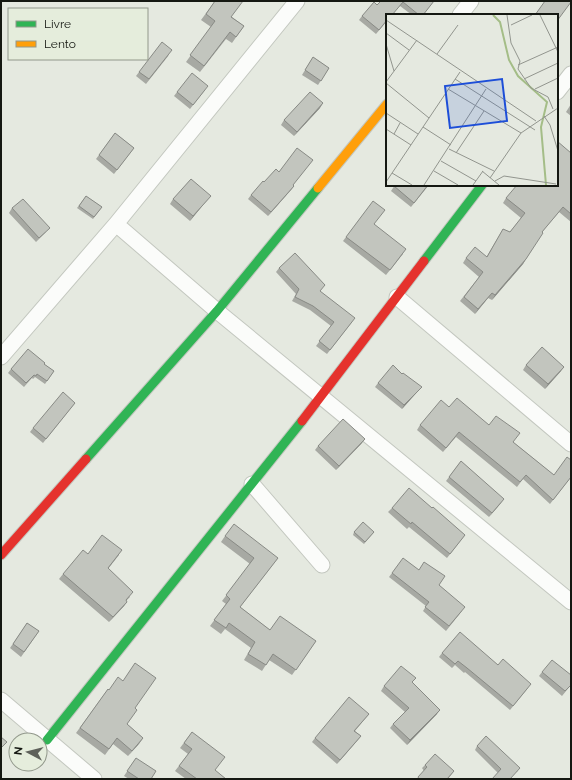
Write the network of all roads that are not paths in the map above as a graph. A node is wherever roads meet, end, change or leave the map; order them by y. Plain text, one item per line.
1 (297, 1) edge
2 (471, 1) edge
3 (461, 14) edge
4 (571, 74) edge
5 (558, 91) edge
6 (386, 105) edge
7 (481, 186) edge
8 (116, 224) junction
9 (397, 297) junction
10 (217, 311) junction
11 (1, 357) edge
12 (321, 397) junction
13 (571, 444) edge
14 (252, 484) junction
15 (1, 555) edge
16 (322, 565) dead end
17 (571, 602) edge
18 (1, 700) edge
19 (38, 732) edge
20 (48, 739) edge
21 (48, 741) edge
22 (94, 779) edge

1 - 8 street
2 - 3 street
4 - 5 street
6 - 10 street
7 - 9 street
8 - 10 street
8 - 11 street
9 - 12 street
9 - 13 street
10 - 12 street
10 - 15 street
12 - 14 street
12 - 17 street
14 - 16 street
14 - 20 street
18 - 19 street
21 - 22 street

